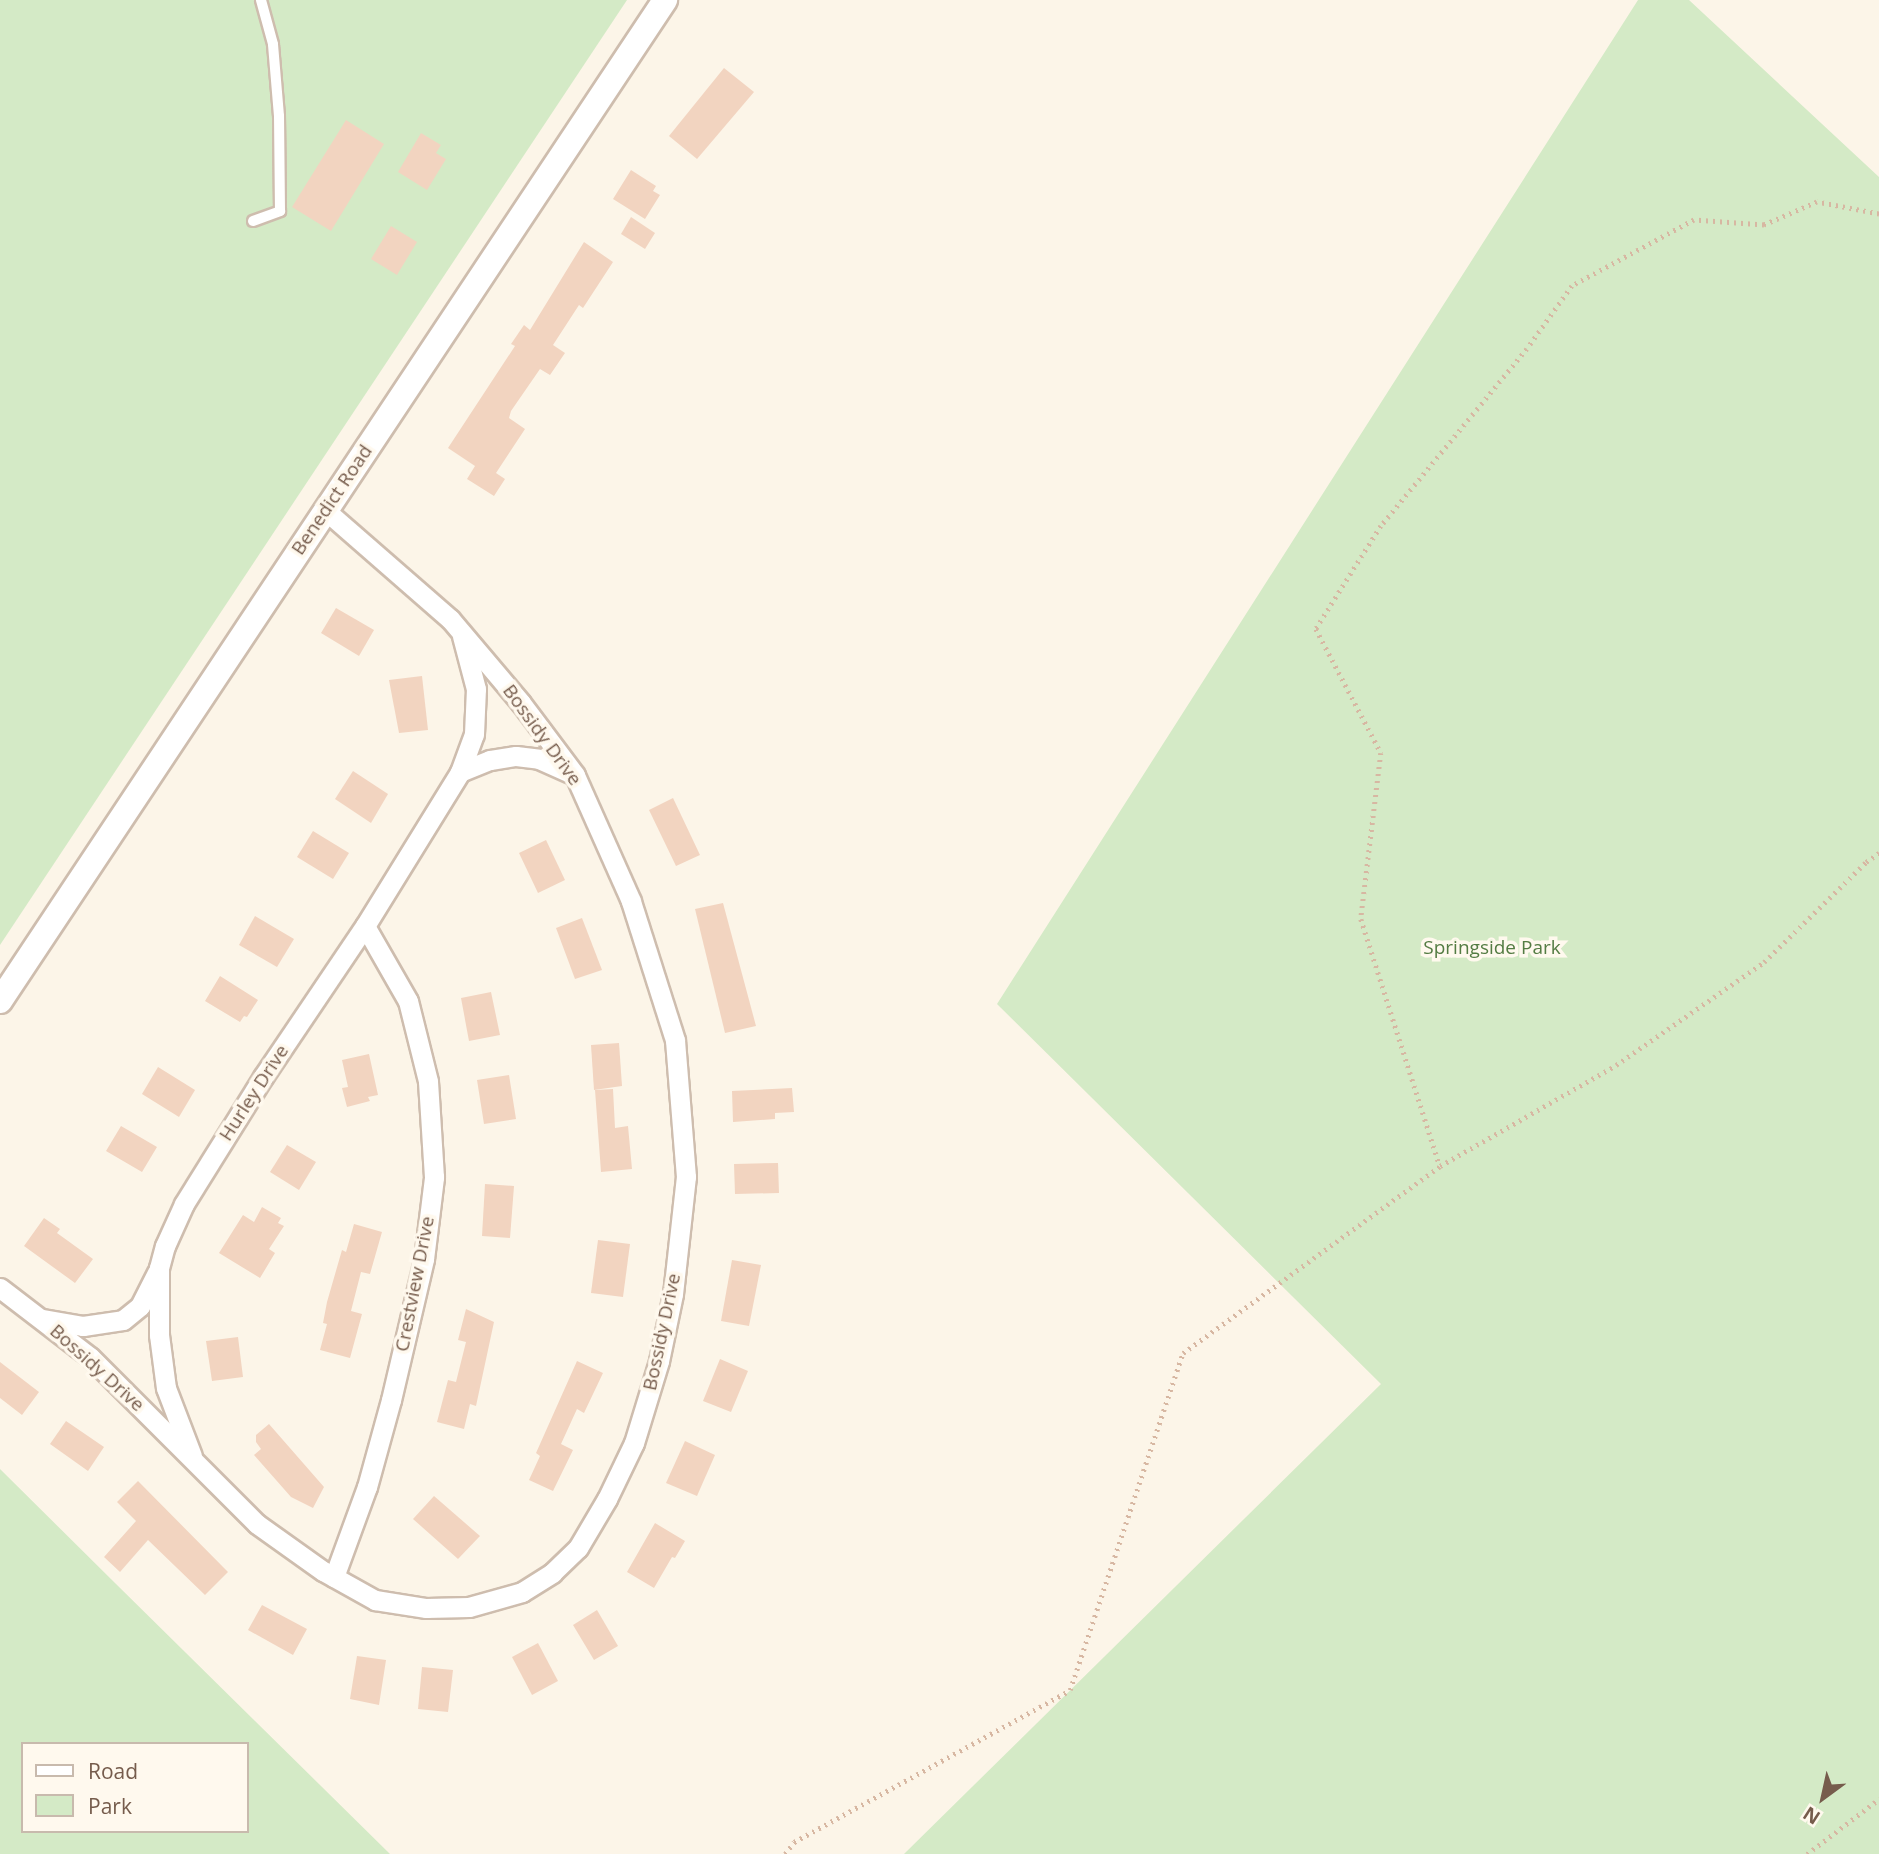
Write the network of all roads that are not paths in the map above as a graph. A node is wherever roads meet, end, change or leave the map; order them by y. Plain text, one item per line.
1 (261, 0) edge
2 (665, 0) edge
3 (253, 221) dead end
4 (325, 510) junction
5 (461, 632) junction
6 (460, 772) junction
7 (575, 775) junction
8 (365, 926) junction
9 (0, 1001) edge
10 (159, 1268) junction
11 (0, 1288) edge
12 (41, 1319) junction
13 (195, 1465) junction
14 (334, 1577) junction

1 - 3 lane
2 - 4 street, Benedict Road
4 - 5 street, Bossidy Drive
4 - 9 street, Benedict Road
5 - 6 street
5 - 7 street, Bossidy Drive
6 - 7 street
6 - 8 street
7 - 14 street, Bossidy Drive
8 - 10 street, Hurley Drive
8 - 14 street, Crestview Drive
10 - 12 street, Hurley Drive
10 - 13 street, Hurley Drive
11 - 12 street, Bossidy Drive
12 - 13 street, Bossidy Drive
13 - 14 street, Bossidy Drive

